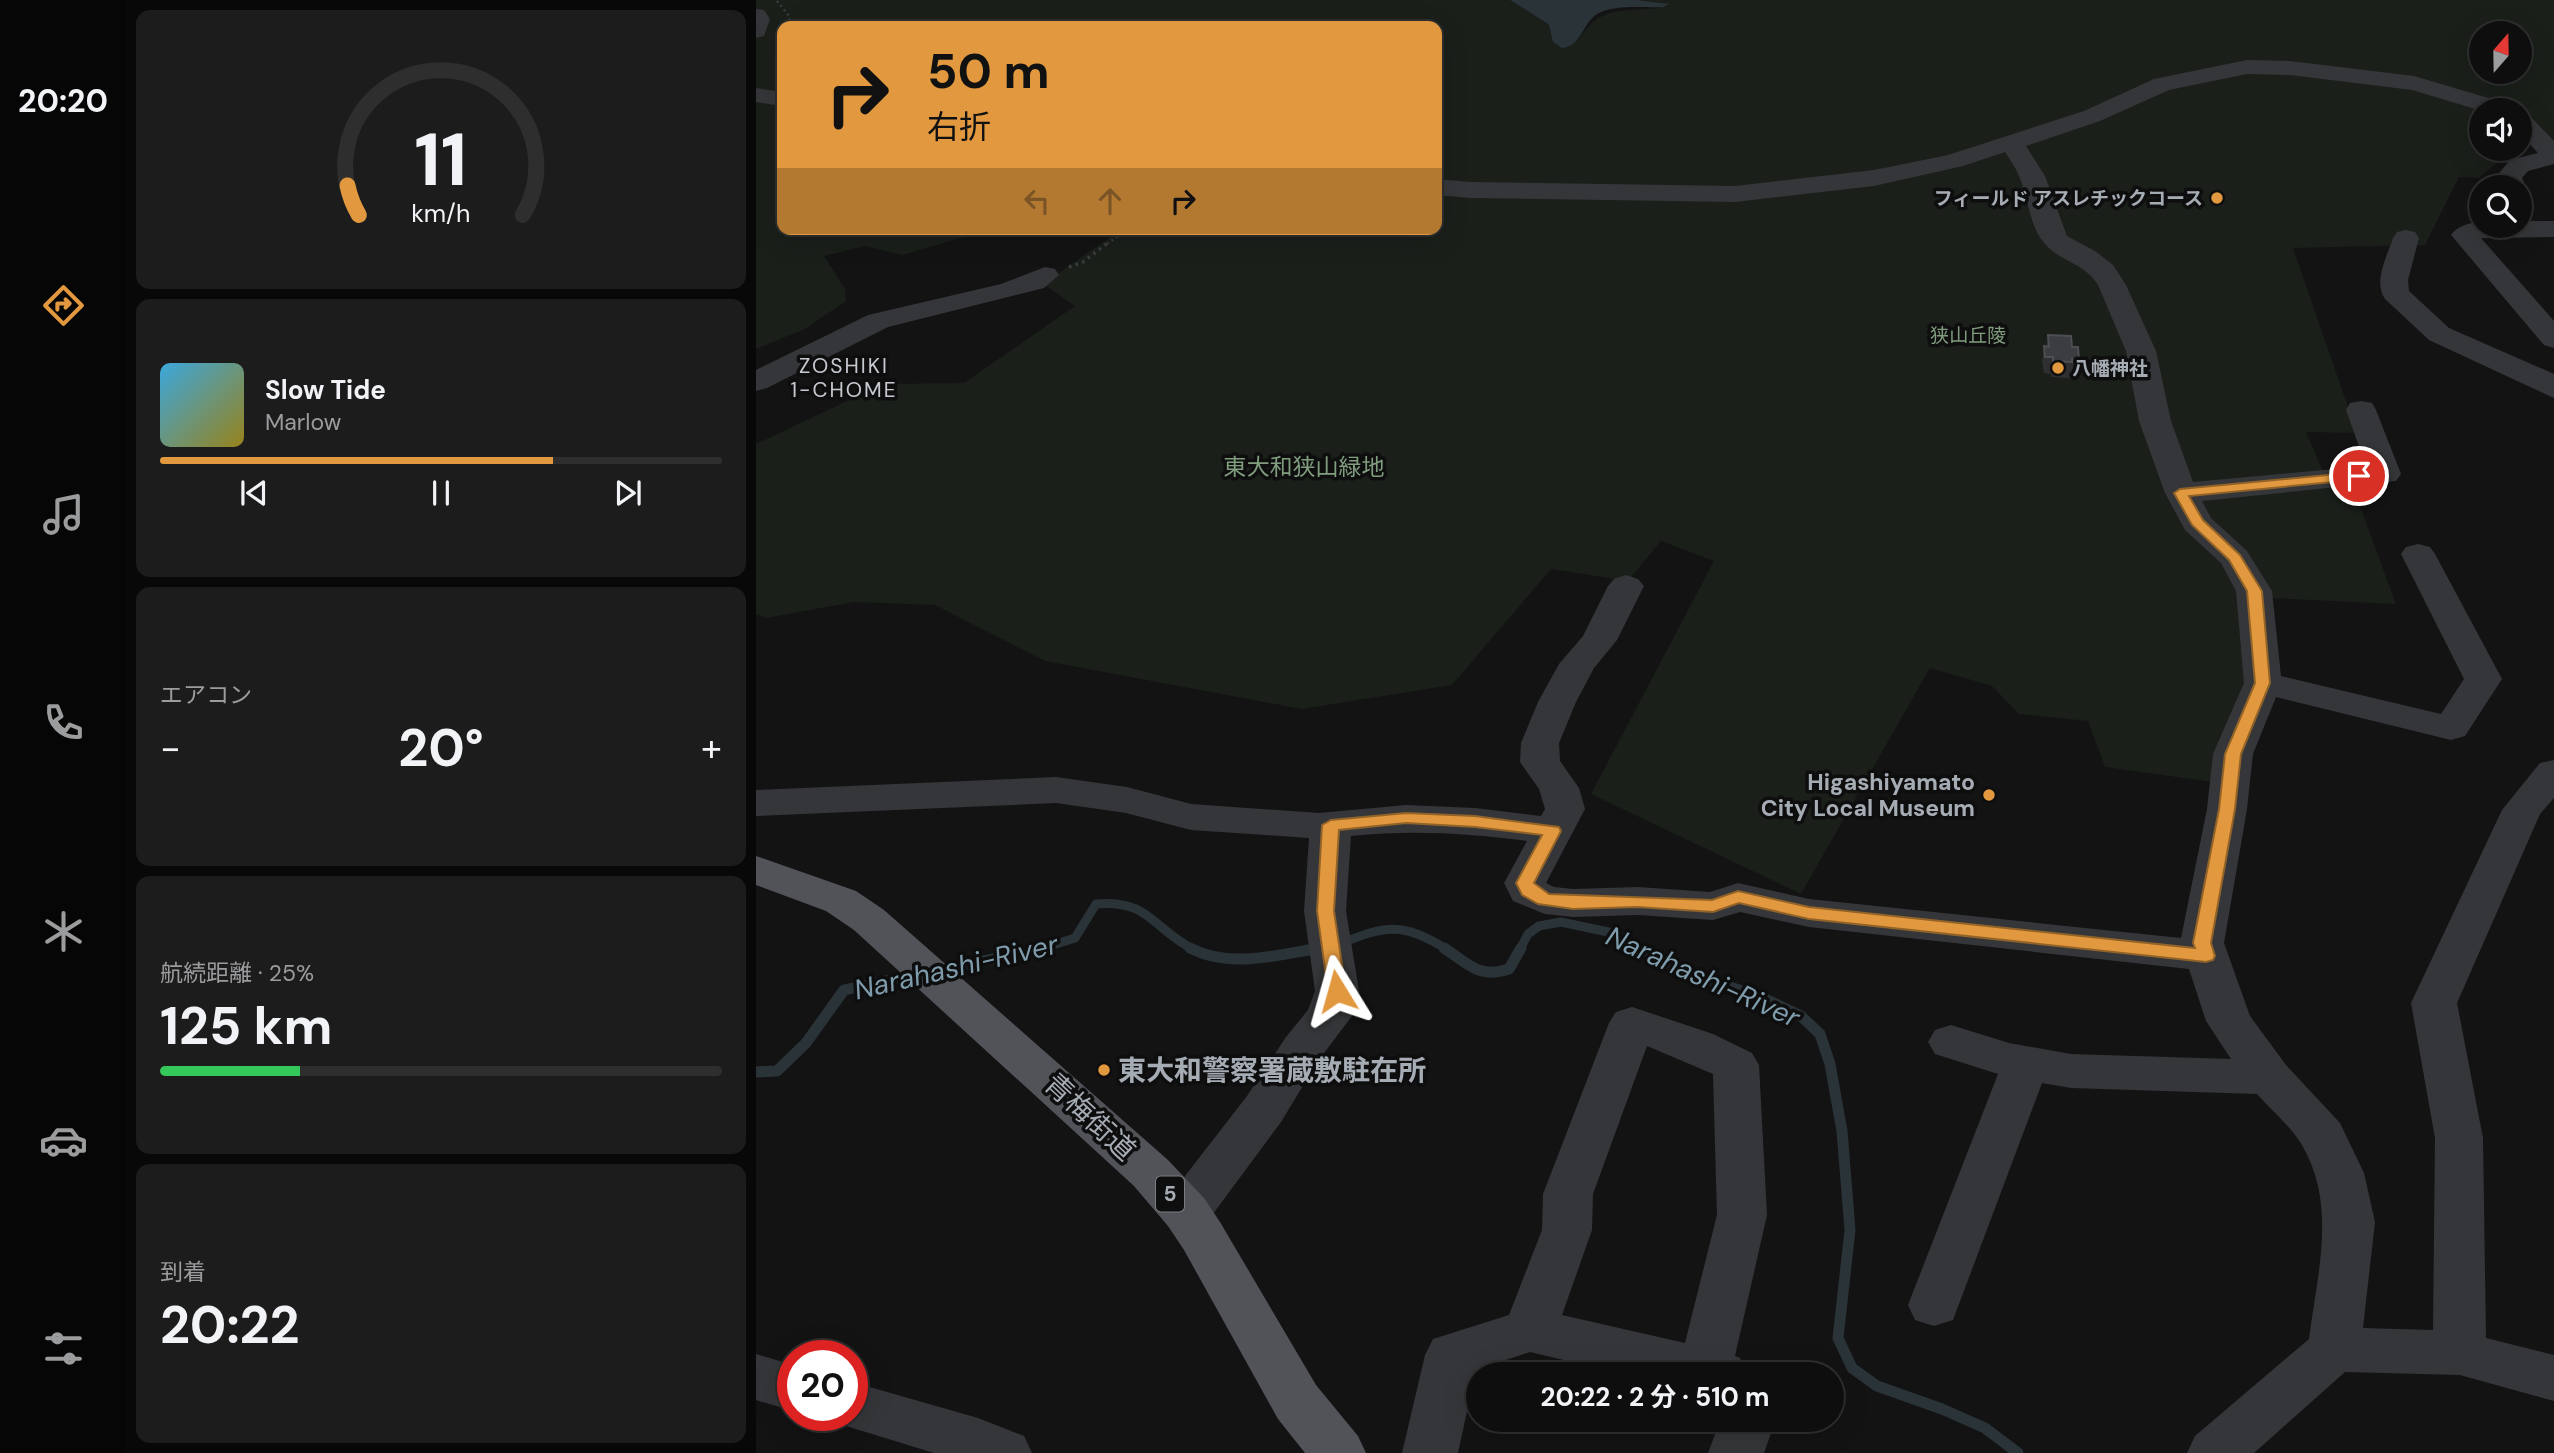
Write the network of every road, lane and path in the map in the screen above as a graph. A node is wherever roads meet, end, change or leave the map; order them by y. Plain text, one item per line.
1 (780, 3) dead end
2 (756, 15) edge
3 (790, 21) edge
4 (756, 31) edge
5 (756, 95) edge
6 (777, 98) edge
7 (2469, 100) edge
8 (2532, 132) edge
9 (2011, 141) junction
10 (2554, 157) edge
11 (2511, 175) edge
12 (1442, 187) edge
13 (2532, 208) edge
14 (2553, 230) edge
15 (1119, 235) edge
16 (2406, 238) dead end
17 (1045, 275) joint
18 (2554, 339) edge
19 (756, 382) edge
20 (2554, 389) edge
21 (2361, 410) dead end
22 (2180, 493) junction
23 (2418, 554) dead end
24 (1626, 586) dead end
25 (2263, 683) junction
26 (2554, 772) edge
27 (756, 803) edge
28 (1331, 825) junction
29 (1553, 831) junction
30 (756, 870) edge
31 (2206, 956) junction
32 (1951, 1042) dead end
33 (2026, 1063) junction
34 (2269, 1077) junction
35 (1186, 1212) junction
36 (1934, 1305) dead end
37 (1530, 1330) junction
38 (2334, 1349) junction
39 (2460, 1353) junction
40 (1669, 1362) edge
41 (1715, 1362) edge
42 (756, 1377) edge
43 (2554, 1378) edge
44 (777, 1383) edge
45 (868, 1410) edge
46 (1744, 1432) edge
47 (984, 1449) edge
48 (1338, 1453) edge
49 (1430, 1453) edge
50 (1736, 1453) edge
51 (2215, 1453) edge

1 - 3 path
2 - 4 street
5 - 6 street
7 - 9 street
8 - 10 street
9 - 12 street
9 - 22 street
10 - 11 street
13 - 14 street
14 - 18 street
15 - 17 path
16 - 20 street
17 - 19 street
21 - 22 street
22 - 25 street
23 - 25 street
24 - 29 street
25 - 31 street
26 - 39 street
27 - 28 street
28 - 29 street
28 - 35 street
29 - 31 street
30 - 35 main road, 青梅街道 / 5
31 - 34 street
32 - 33 street
33 - 34 street
33 - 36 street
34 - 38 street
35 - 48 main road, 青梅街道 / 5
37 - 40 street
37 - 41 street
37 - 49 street
38 - 39 street
38 - 51 street
39 - 43 street
42 - 44 street
45 - 47 street
46 - 50 street

